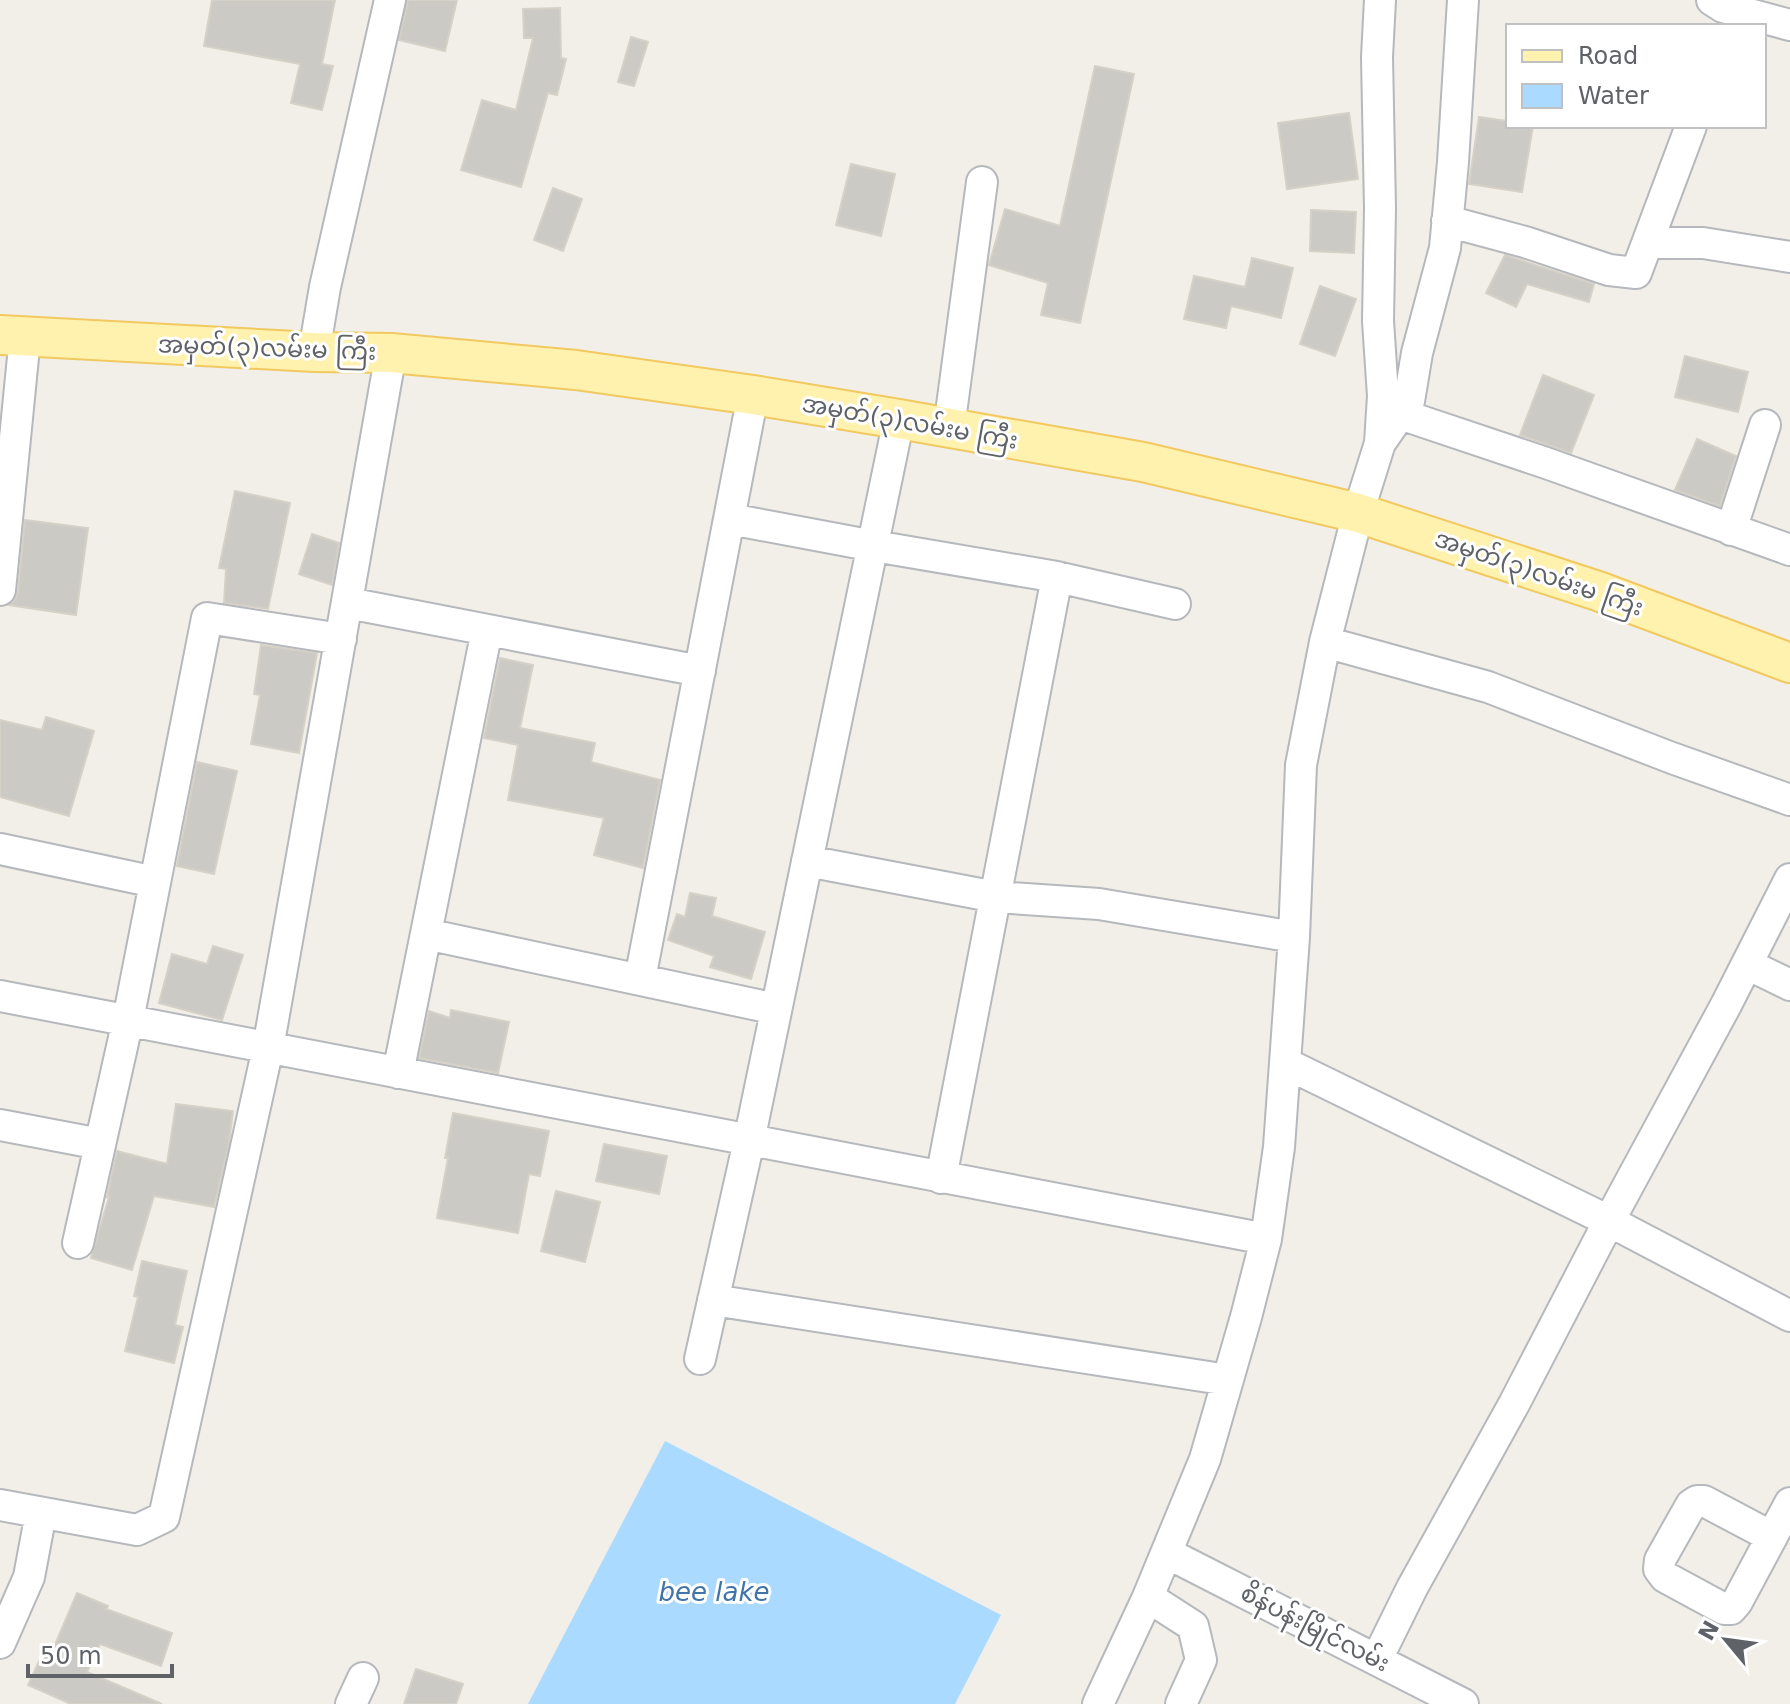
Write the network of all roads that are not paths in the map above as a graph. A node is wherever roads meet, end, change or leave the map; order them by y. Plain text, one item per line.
1 (390, 0) edge
2 (1380, 0) edge
3 (1463, 0) edge
4 (1718, 11) edge
5 (1790, 25) edge
6 (1690, 128) edge
7 (982, 182) dead end
8 (1447, 221) junction
9 (1648, 243) junction
10 (1790, 257) edge
11 (12, 336) edge
12 (314, 352) junction
13 (391, 353) junction
14 (753, 395) junction
15 (1400, 414) junction
16 (899, 419) junction
17 (1765, 425) dead end
18 (949, 428) junction
19 (1380, 443) junction
20 (1358, 513) junction
21 (730, 519) junction
22 (1731, 530) junction
23 (874, 546) junction
24 (1790, 550) edge
25 (1057, 577) junction
26 (0, 590) edge
27 (348, 603) junction
28 (1175, 604) dead end
29 (487, 630) junction
30 (341, 639) junction
31 (1325, 642) junction
32 (1790, 663) edge
33 (700, 671) junction
34 (1790, 800) edge
35 (0, 849) edge
36 (807, 861) junction
37 (1790, 879) edge
38 (155, 882) junction
39 (996, 897) junction
40 (426, 934) junction
41 (1294, 937) junction
42 (1747, 964) junction
43 (640, 979) junction
44 (1790, 985) edge
45 (0, 996) edge
46 (776, 1009) junction
47 (128, 1020) junction
48 (268, 1048) junction
49 (1285, 1063) junction
50 (398, 1073) junction
51 (0, 1125) edge
52 (749, 1141) junction
53 (100, 1144) junction
54 (941, 1178) junction
55 (1609, 1221) junction
56 (1266, 1239) junction
57 (78, 1243) dead end
58 (713, 1300) junction
59 (1790, 1316) edge
60 (700, 1359) dead end
61 (1228, 1380) junction
62 (1790, 1503) edge
63 (0, 1505) edge
64 (41, 1513) junction
65 (1772, 1537) dead end
66 (1167, 1553) junction
67 (1148, 1597) junction
68 (0, 1643) edge
69 (1377, 1659) junction
70 (1098, 1704) edge
71 (1181, 1704) edge
72 (1463, 1704) edge

1 - 12 street
2 - 19 street
3 - 8 street
4 - 5 street
6 - 9 street
7 - 18 street
8 - 9 street
8 - 15 street
9 - 10 street
11 - 12 main road, အမှတ်(၃)လမ်းမ ကြီး
11 - 26 street
12 - 13 main road, အမှတ်(၃)လမ်းမ ကြီး
13 - 14 main road, အမှတ်(၃)လမ်းမ ကြီး
13 - 27 street
14 - 16 main road, အမှတ်(၃)လမ်းမ ကြီး
14 - 21 street
15 - 19 street
15 - 22 street
16 - 18 main road, အမှတ်(၃)လမ်းမ ကြီး
16 - 23 street
17 - 22 street
18 - 20 main road, အမှတ်(၃)လမ်းမ ကြီး
19 - 20 street
20 - 31 street
20 - 32 main road, အမှတ်(၃)လမ်းမ ကြီး
21 - 23 street
21 - 33 street
22 - 24 street
23 - 25 street
23 - 36 street
25 - 28 street
25 - 39 street
27 - 29 street
27 - 30 street
29 - 33 street
29 - 40 street
30 - 38 street
30 - 48 street
31 - 34 street
31 - 41 street
33 - 43 street
35 - 38 street
36 - 39 street
36 - 46 street
37 - 42 street
38 - 47 street
39 - 41 street
39 - 54 street
40 - 43 street
40 - 50 street
41 - 49 street
42 - 44 street
42 - 55 street
43 - 46 street
45 - 47 street
46 - 52 street
47 - 48 street
47 - 53 street
48 - 50 street
48 - 64 street
49 - 55 street
49 - 56 street
50 - 52 street
51 - 53 street
52 - 54 street
52 - 58 street
53 - 57 street
54 - 56 street
55 - 59 street
55 - 69 street
56 - 61 street
58 - 60 street
58 - 61 street
61 - 66 street
62 - 65 street
63 - 64 street
64 - 68 street
66 - 67 street
66 - 69 street, စိန်ပန်းမြိုင်လမ်း
67 - 70 street
67 - 71 street
69 - 72 street, စိန်ပန်းမြိုင်လမ်း

